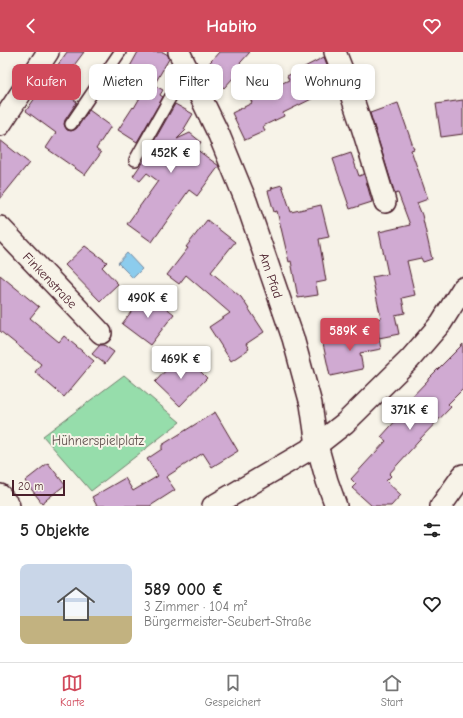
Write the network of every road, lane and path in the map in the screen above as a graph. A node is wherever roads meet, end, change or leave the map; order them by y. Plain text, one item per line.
1 (48, 52) edge
2 (120, 52) edge
3 (180, 52) edge
4 (335, 52) edge
5 (185, 64) edge
6 (169, 100) edge
7 (203, 100) edge
8 (70, 124) dead end
9 (0, 125) edge
10 (135, 160) dead end
11 (385, 202) dead end
12 (0, 227) edge
13 (463, 288) edge
14 (101, 333) dead end
15 (317, 445) junction
16 (463, 475) edge
17 (0, 495) edge
18 (9, 506) edge
19 (213, 506) edge
20 (336, 506) edge
21 (441, 506) edge

1 - 9 street
2 - 8 lane
3 - 5 street, Am Pfad
4 - 11 street
6 - 10 lane
7 - 15 street, Am Pfad
12 - 14 street, Finkenstraße
13 - 15 street
15 - 19 street
15 - 20 street, Am Pfad
16 - 21 street
17 - 18 street

